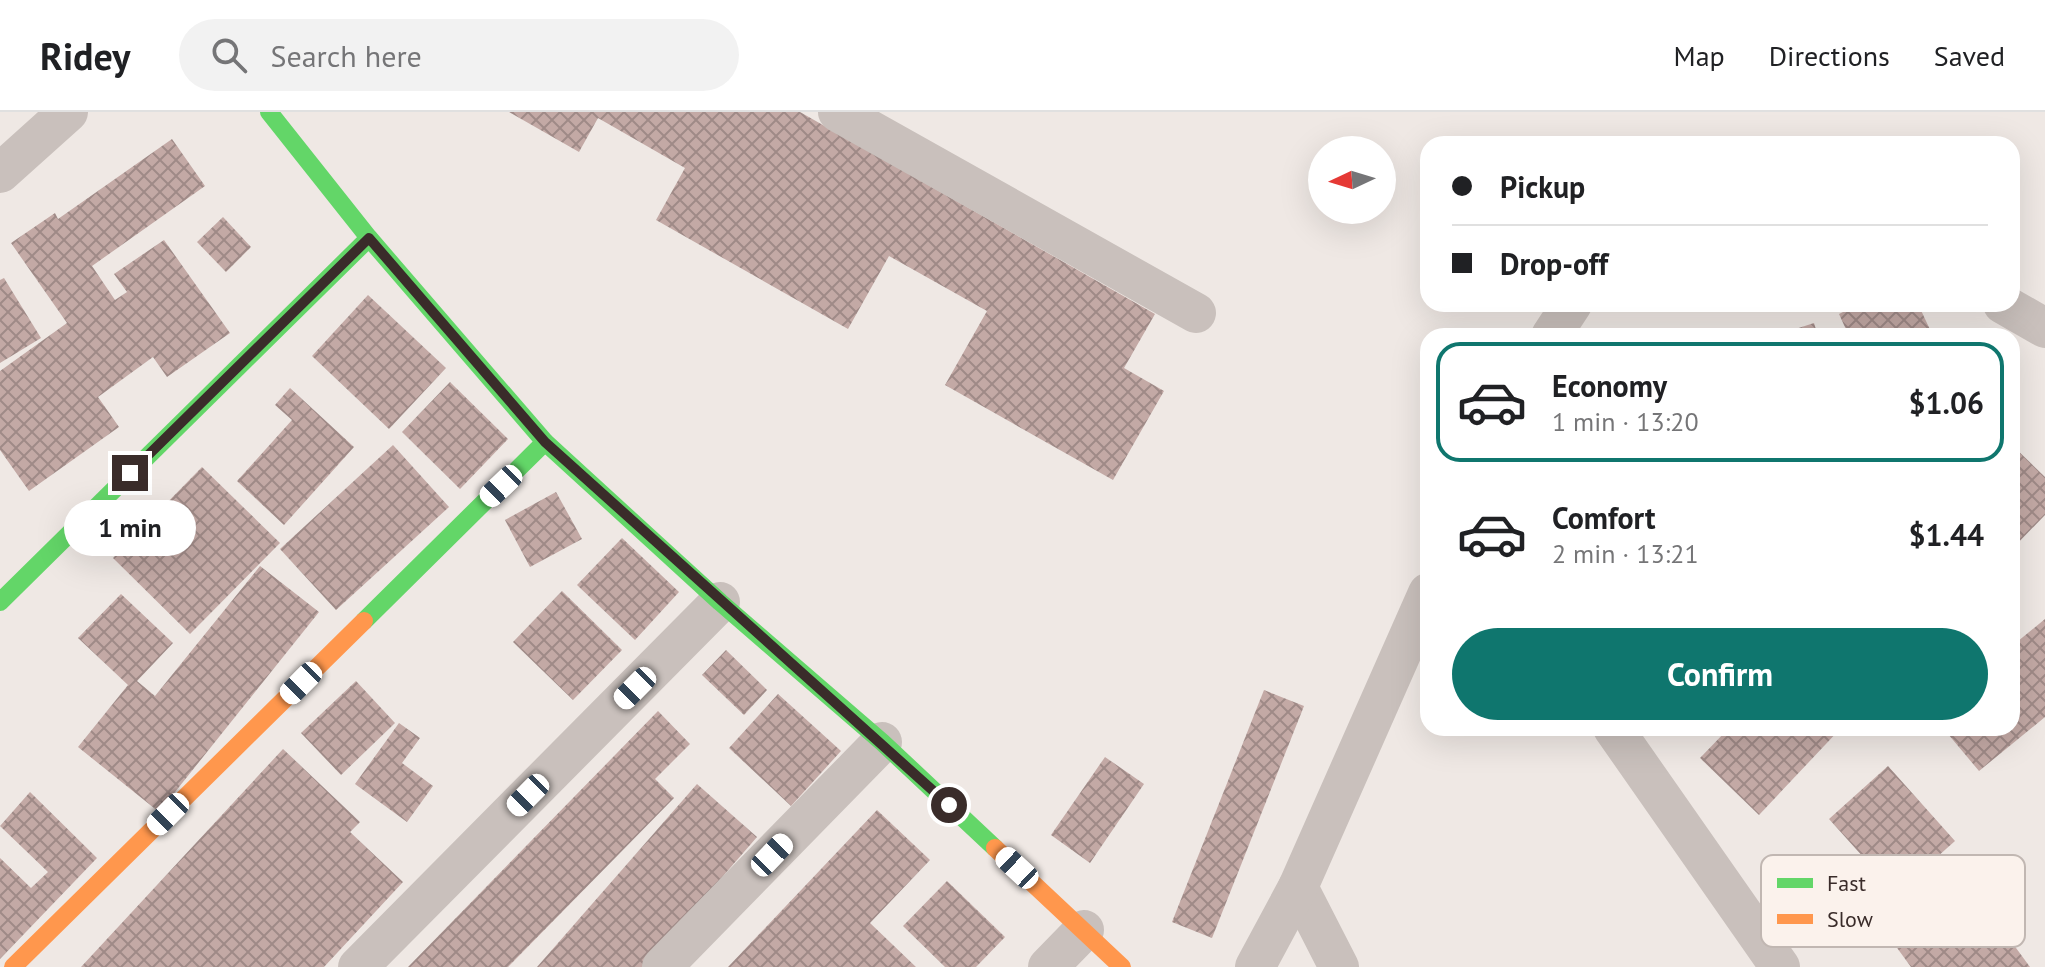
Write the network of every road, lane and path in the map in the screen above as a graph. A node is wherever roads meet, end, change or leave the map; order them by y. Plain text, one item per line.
1 (68, 112) edge
2 (269, 112) edge
3 (838, 112) edge
4 (0, 173) edge
5 (369, 238) junction
6 (2017, 312) edge
7 (1196, 313) dead end
8 (2045, 328) edge
9 (545, 442) junction
10 (0, 602) edge
11 (720, 602) junction
12 (1420, 615) edge
13 (1619, 736) edge
14 (882, 742) junction
15 (1298, 887) junction
16 (1084, 930) junction
17 (1761, 940) edge
18 (1766, 947) edge
19 (13, 967) edge
20 (358, 967) edge
21 (662, 967) edge
22 (1048, 967) edge
23 (1122, 967) edge
24 (1255, 967) edge
25 (1339, 967) edge
26 (1780, 967) edge

1 - 4 street
2 - 5 street
3 - 7 street
5 - 9 street
5 - 10 street
6 - 8 street
9 - 11 street
9 - 19 street
11 - 14 street
11 - 20 street
12 - 15 street
13 - 17 street
14 - 16 street
14 - 21 street
15 - 24 street
15 - 25 street
16 - 22 street
16 - 23 street
18 - 26 street

